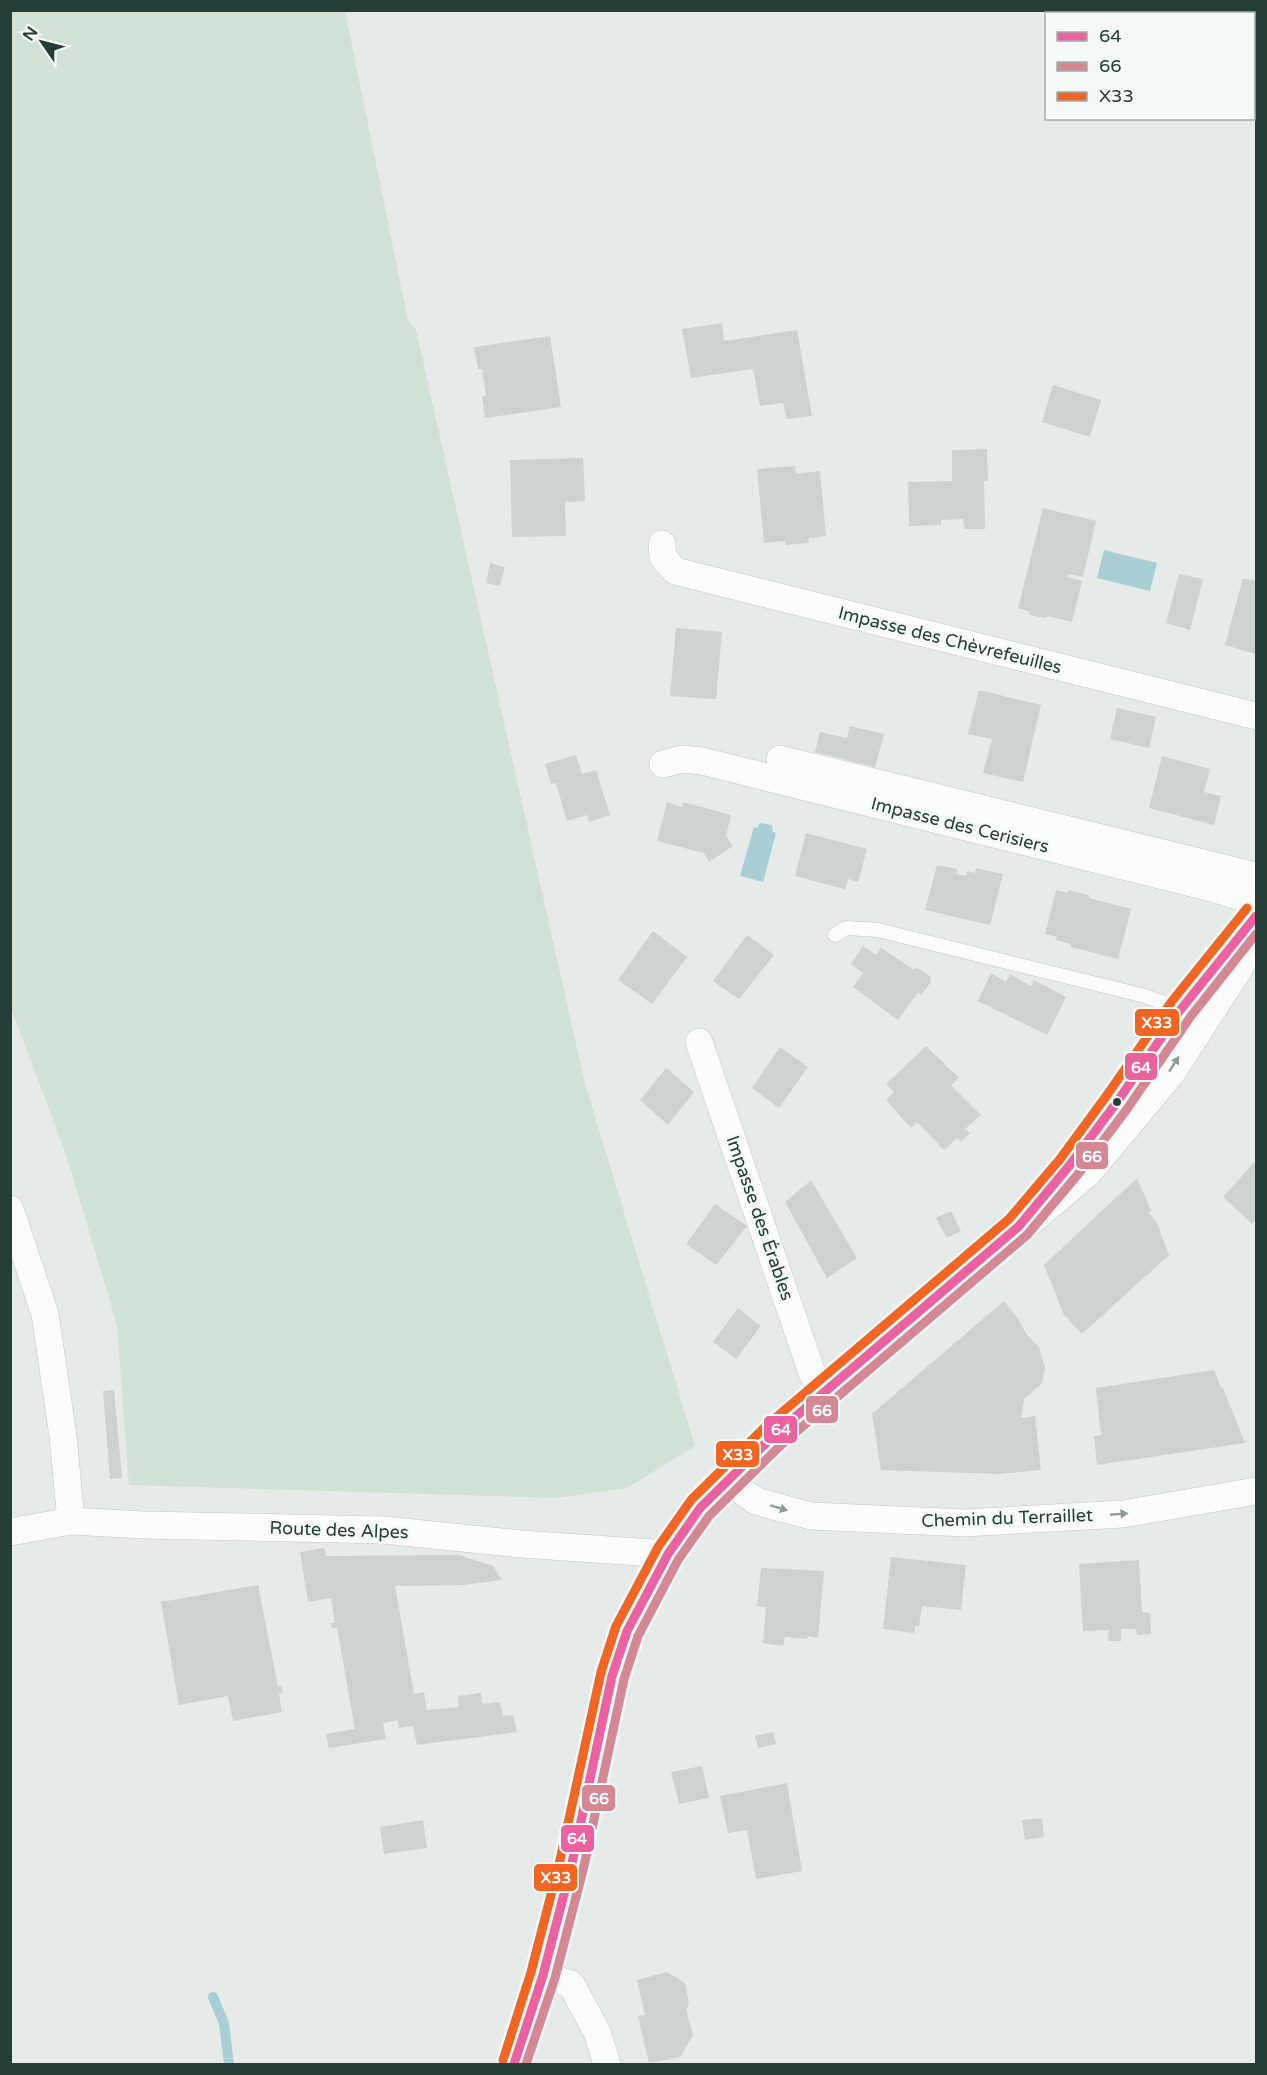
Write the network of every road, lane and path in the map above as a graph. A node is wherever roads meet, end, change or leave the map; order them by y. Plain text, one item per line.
1 (662, 544) dead end
2 (1257, 716) edge
3 (780, 759) dead end
4 (663, 764) dead end
5 (1257, 876) edge
6 (1257, 902) edge
7 (1257, 916) edge
8 (1257, 928) edge
9 (835, 935) dead end
10 (1181, 1009) junction
11 (699, 1042) dead end
12 (10, 1209) edge
13 (1018, 1227) junction
14 (824, 1392) junction
15 (728, 1481) junction
16 (1257, 1491) edge
17 (71, 1521) junction
18 (10, 1532) edge
19 (668, 1554) junction
20 (543, 1975) junction
21 (514, 2064) edge
22 (607, 2064) edge

1 - 2 street, Impasse des Chèvrefeuilles
3 - 5 street
4 - 6 street, Impasse des Cerisiers
7 - 10 main road
13 -> 8 main road
9 - 10 lane
10 - 13 main road
11 - 14 street, Impasse des Érables
12 - 17 street
13 - 14 main road
14 - 15 main road
15 -> 16 street, Chemin du Terraillet
15 - 19 main road
17 - 18 street, Route des Alpes
17 - 19 street, Route des Alpes
19 - 20 main road
20 - 21 main road
20 - 22 street

